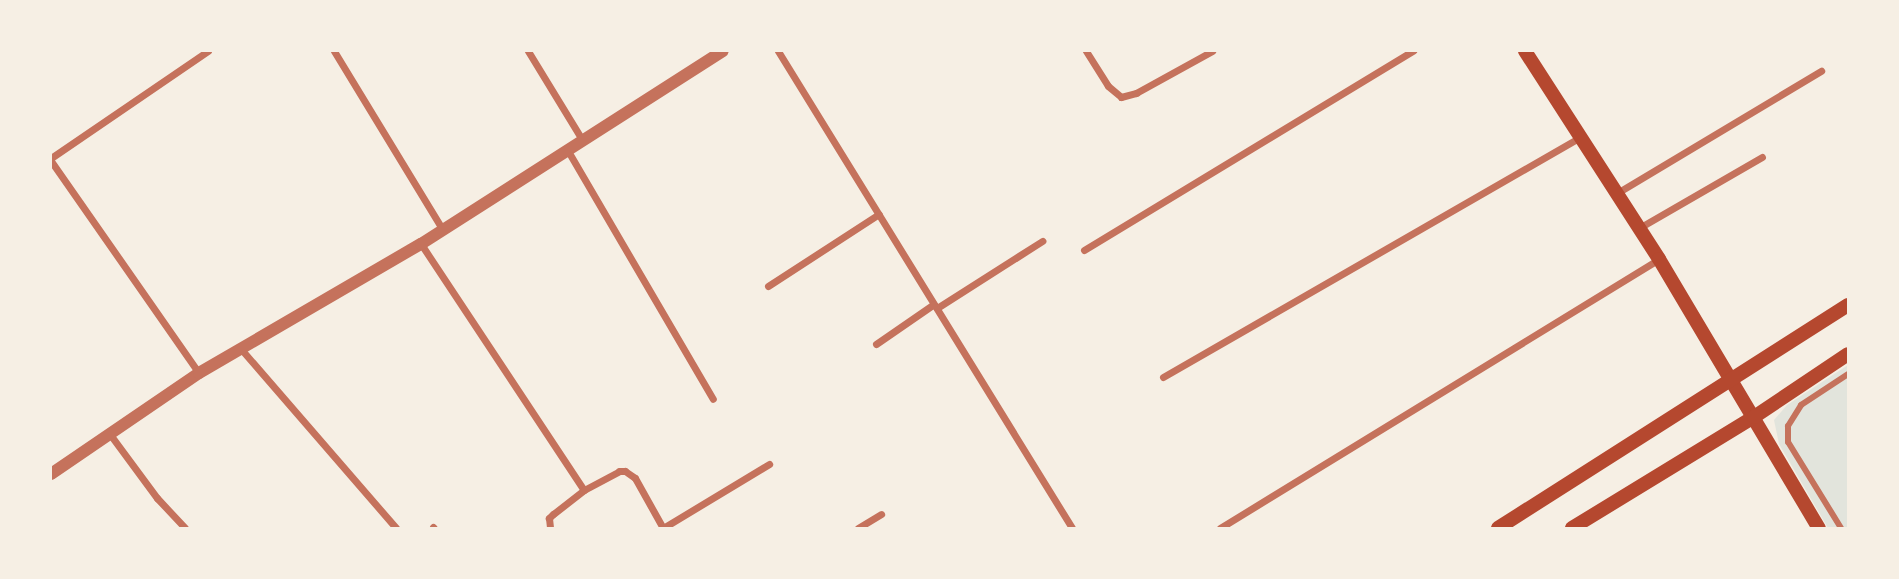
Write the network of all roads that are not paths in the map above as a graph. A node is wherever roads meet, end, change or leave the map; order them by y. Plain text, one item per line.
1 (208, 51) edge
2 (334, 51) edge
3 (528, 51) edge
4 (723, 51) edge
5 (778, 51) edge
6 (1086, 51) edge
7 (1212, 51) edge
8 (1413, 51) edge
9 (1525, 51) edge
10 (1821, 71) dead end
11 (1582, 136) junction
12 (583, 141) junction
13 (568, 151) junction
14 (1762, 156) dead end
15 (51, 160) edge
16 (1617, 193) junction
17 (879, 214) junction
18 (1639, 228) junction
19 (443, 230) junction
20 (1042, 241) dead end
21 (421, 244) junction
22 (1084, 250) dead end
23 (1658, 259) junction
24 (768, 286) dead end
25 (1848, 305) edge
26 (935, 306) junction
27 (876, 344) dead end
28 (240, 349) junction
29 (1848, 354) edge
30 (199, 373) junction
31 (1848, 374) edge
32 (1163, 377) dead end
33 (1729, 379) junction
34 (713, 399) dead end
35 (1754, 417) junction
36 (108, 433) junction
37 (769, 464) dead end
38 (51, 474) edge
39 (584, 490) junction
40 (881, 514) dead end
41 (185, 528) edge
42 (396, 528) edge
43 (550, 528) edge
44 (663, 528) edge
45 (858, 528) edge
46 (1072, 528) edge
47 (1220, 528) edge
48 (1498, 528) edge
49 (1572, 528) edge
50 (1819, 528) edge
51 (1841, 528) edge

1 - 15 street
2 - 19 street
3 - 12 street
4 - 12 street
5 - 17 street
6 - 7 street
8 - 22 street
9 - 11 main road
10 - 16 street
11 - 16 main road
11 - 32 street
12 - 13 street
13 - 19 street
13 - 34 street
14 - 18 street
15 - 30 street
16 - 18 main road
17 - 24 street
17 - 26 street
18 - 23 main road
19 - 21 street
20 - 26 street
21 - 28 street
21 - 39 street
23 - 33 main road
23 - 47 street
25 - 33 main road
26 - 27 street
26 - 46 street
28 - 30 street
28 - 42 street
29 - 35 main road
30 - 36 street
31 - 51 street
33 - 35 main road
33 - 48 main road
35 - 49 main road
35 - 50 main road
36 - 38 street
36 - 41 street
37 - 44 street
39 - 43 street
39 - 44 street
40 - 45 street

